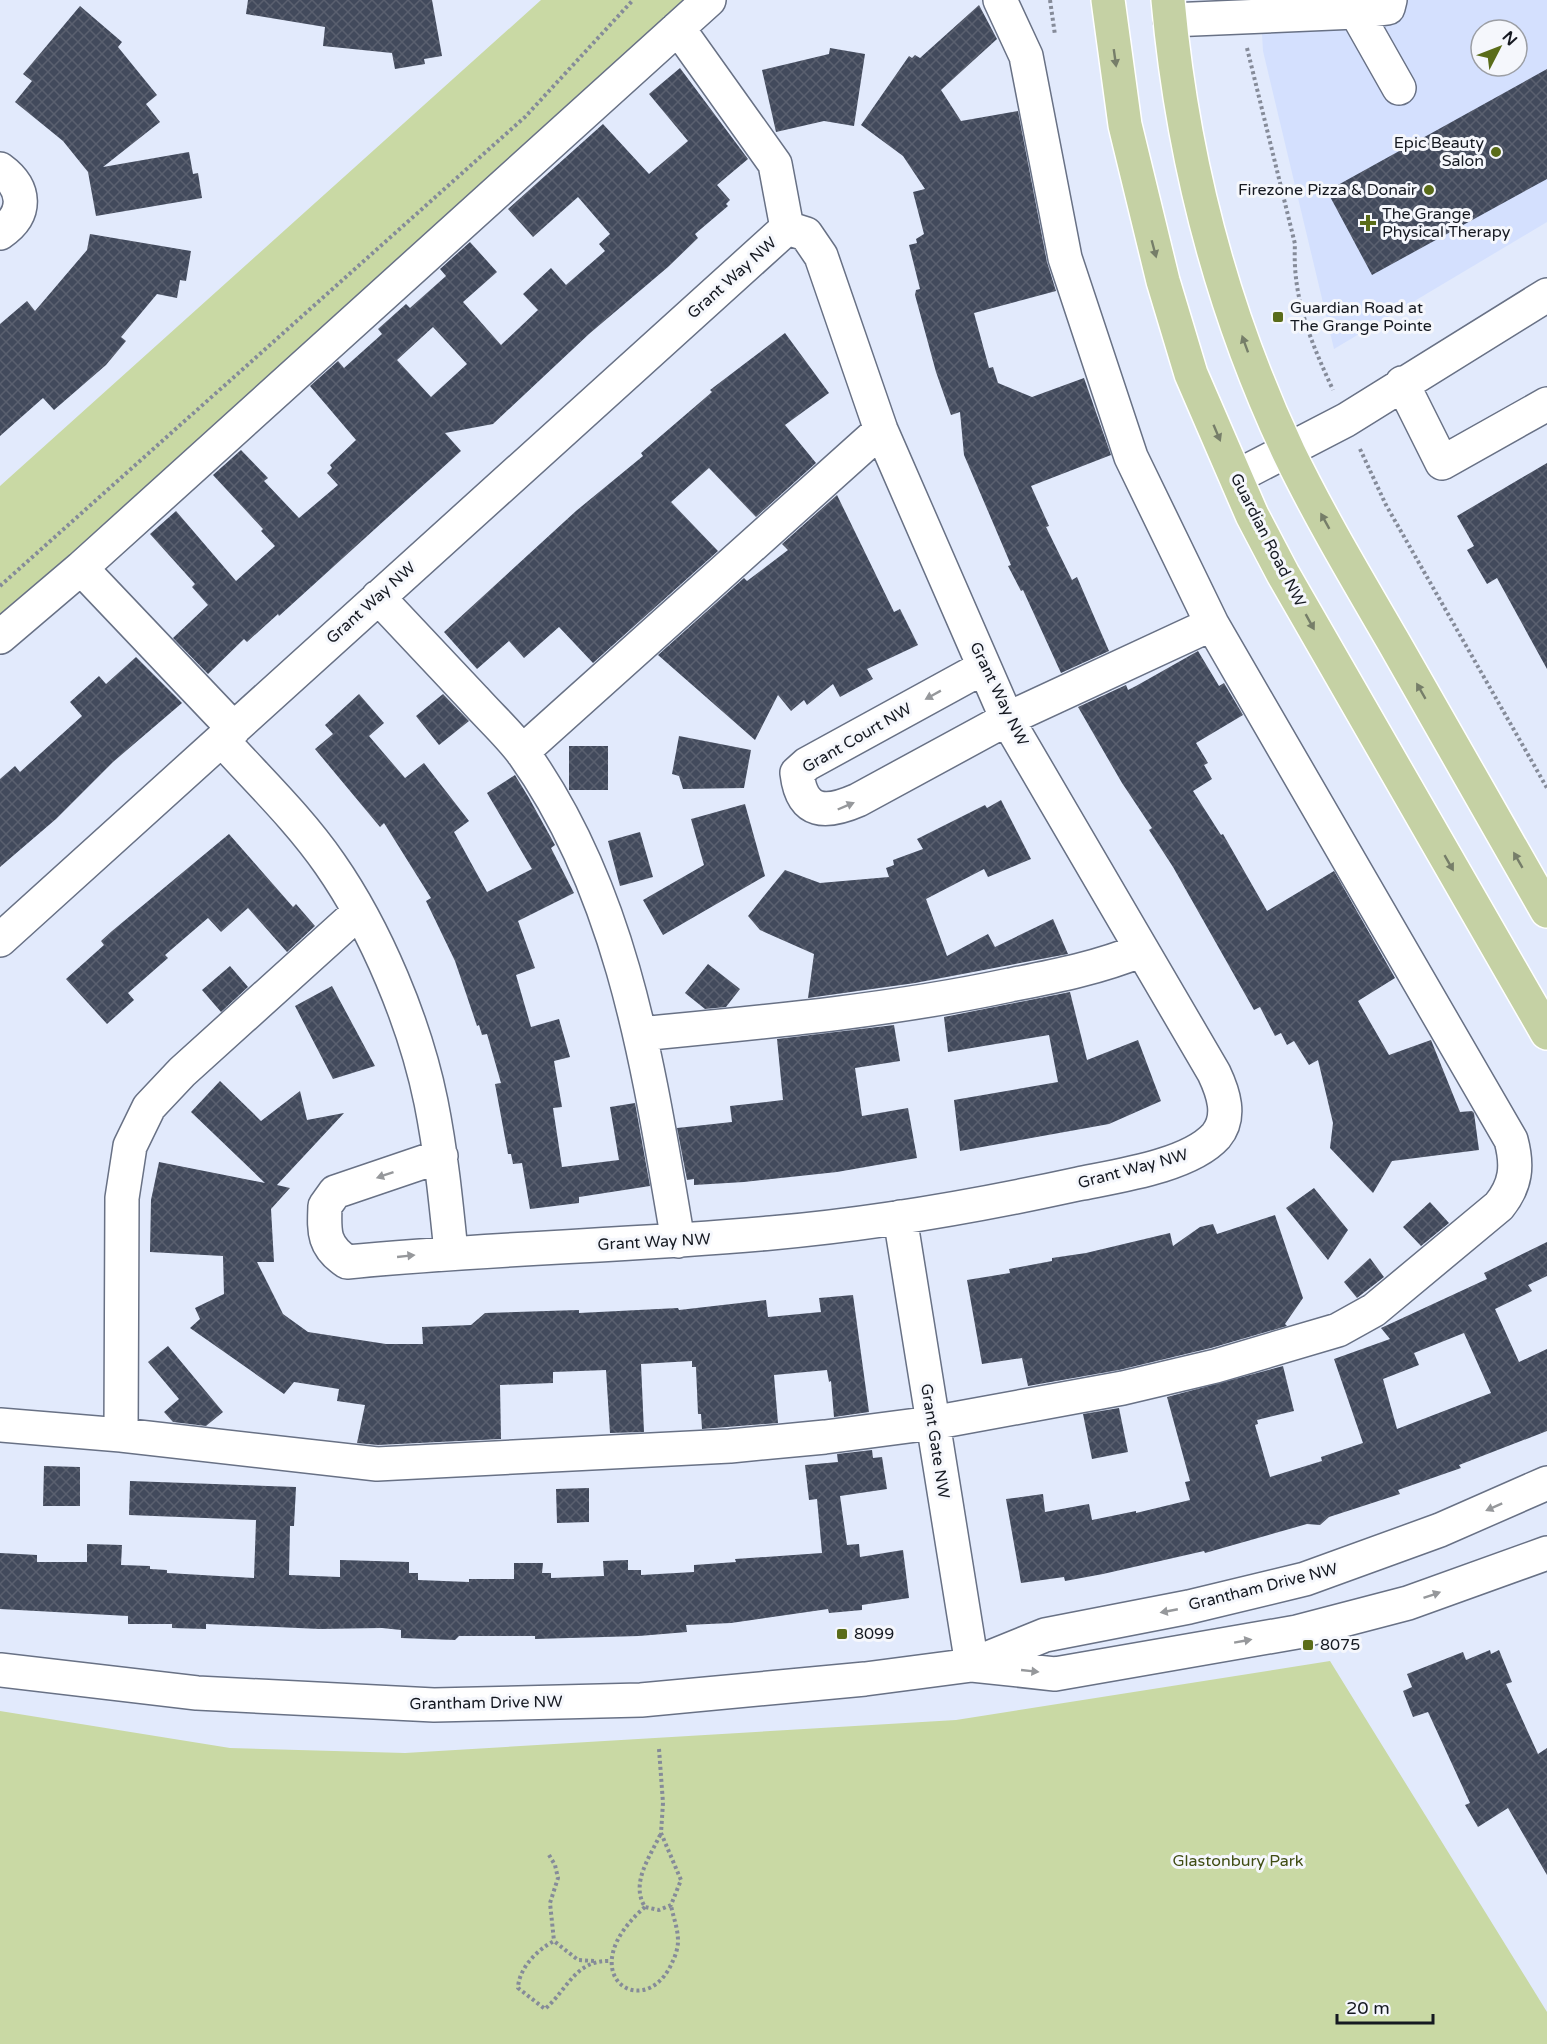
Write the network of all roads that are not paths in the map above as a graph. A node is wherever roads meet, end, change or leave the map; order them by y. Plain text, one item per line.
1 (709, 0) edge
2 (1000, 0) edge
3 (1108, 0) edge
4 (1395, 3) edge
5 (1169, 10) edge
6 (1356, 12) junction
7 (678, 28) junction
8 (1399, 88) dead end
9 (0, 169) edge
10 (786, 228) junction
11 (0, 233) edge
12 (1547, 296) edge
13 (1402, 382) junction
14 (1547, 404) edge
15 (881, 430) junction
16 (1288, 451) junction
17 (1236, 477) junction
18 (81, 568) junction
19 (378, 597) junction
20 (1212, 624) junction
21 (0, 637) edge
22 (984, 667) junction
23 (1007, 719) junction
24 (228, 735) junction
25 (522, 752) junction
26 (1547, 911) edge
27 (358, 912) junction
28 (2, 935) edge
29 (1142, 950) junction
30 (1547, 1033) edge
31 (640, 1034) junction
32 (441, 1156) junction
33 (900, 1217) junction
34 (678, 1241) junction
35 (451, 1252) junction
36 (932, 1422) junction
37 (0, 1425) edge
38 (122, 1435) junction
39 (1547, 1483) edge
40 (1547, 1553) edge
41 (972, 1665) junction
42 (0, 1670) edge

1 - 7 street
2 - 20 street
3 -> 17 main road, Guardian Road NW
4 - 6 street
5 - 6 street
16 -> 5 main road
6 - 8 street
7 - 10 street
7 - 18 street
9 - 11 street
10 - 15 street, Grant Way NW
10 - 19 street, Grant Way NW
12 - 13 street
13 - 14 street
13 - 16 street
15 - 22 street, Grant Way NW
15 - 25 street
16 - 17 street
26 -> 16 main road
17 -> 30 main road, Guardian Road NW
18 - 21 street
18 - 24 street
19 - 24 street, Grant Way NW
19 - 25 street
20 - 23 street
20 - 36 street
22 - 23 street, Grant Way NW
22 -> 23 street, Grant Court NW
23 - 29 street, Grant Way NW
24 - 27 street
24 - 28 street, Grant Way NW
25 - 31 street
27 - 32 street
27 - 38 street
29 - 31 street
29 - 33 street, Grant Way NW
31 - 34 street
32 - 35 street
32 -> 35 street, Grant Way NW
33 - 34 street, Grant Way NW
33 - 36 street, Grant Gate NW
34 - 35 street, Grant Way NW
36 - 38 street
36 - 41 street, Grant Gate NW
37 - 38 street
39 -> 41 street, Grantham Drive NW
41 -> 40 street, Grantham Drive NW
41 - 42 street, Grantham Drive NW

